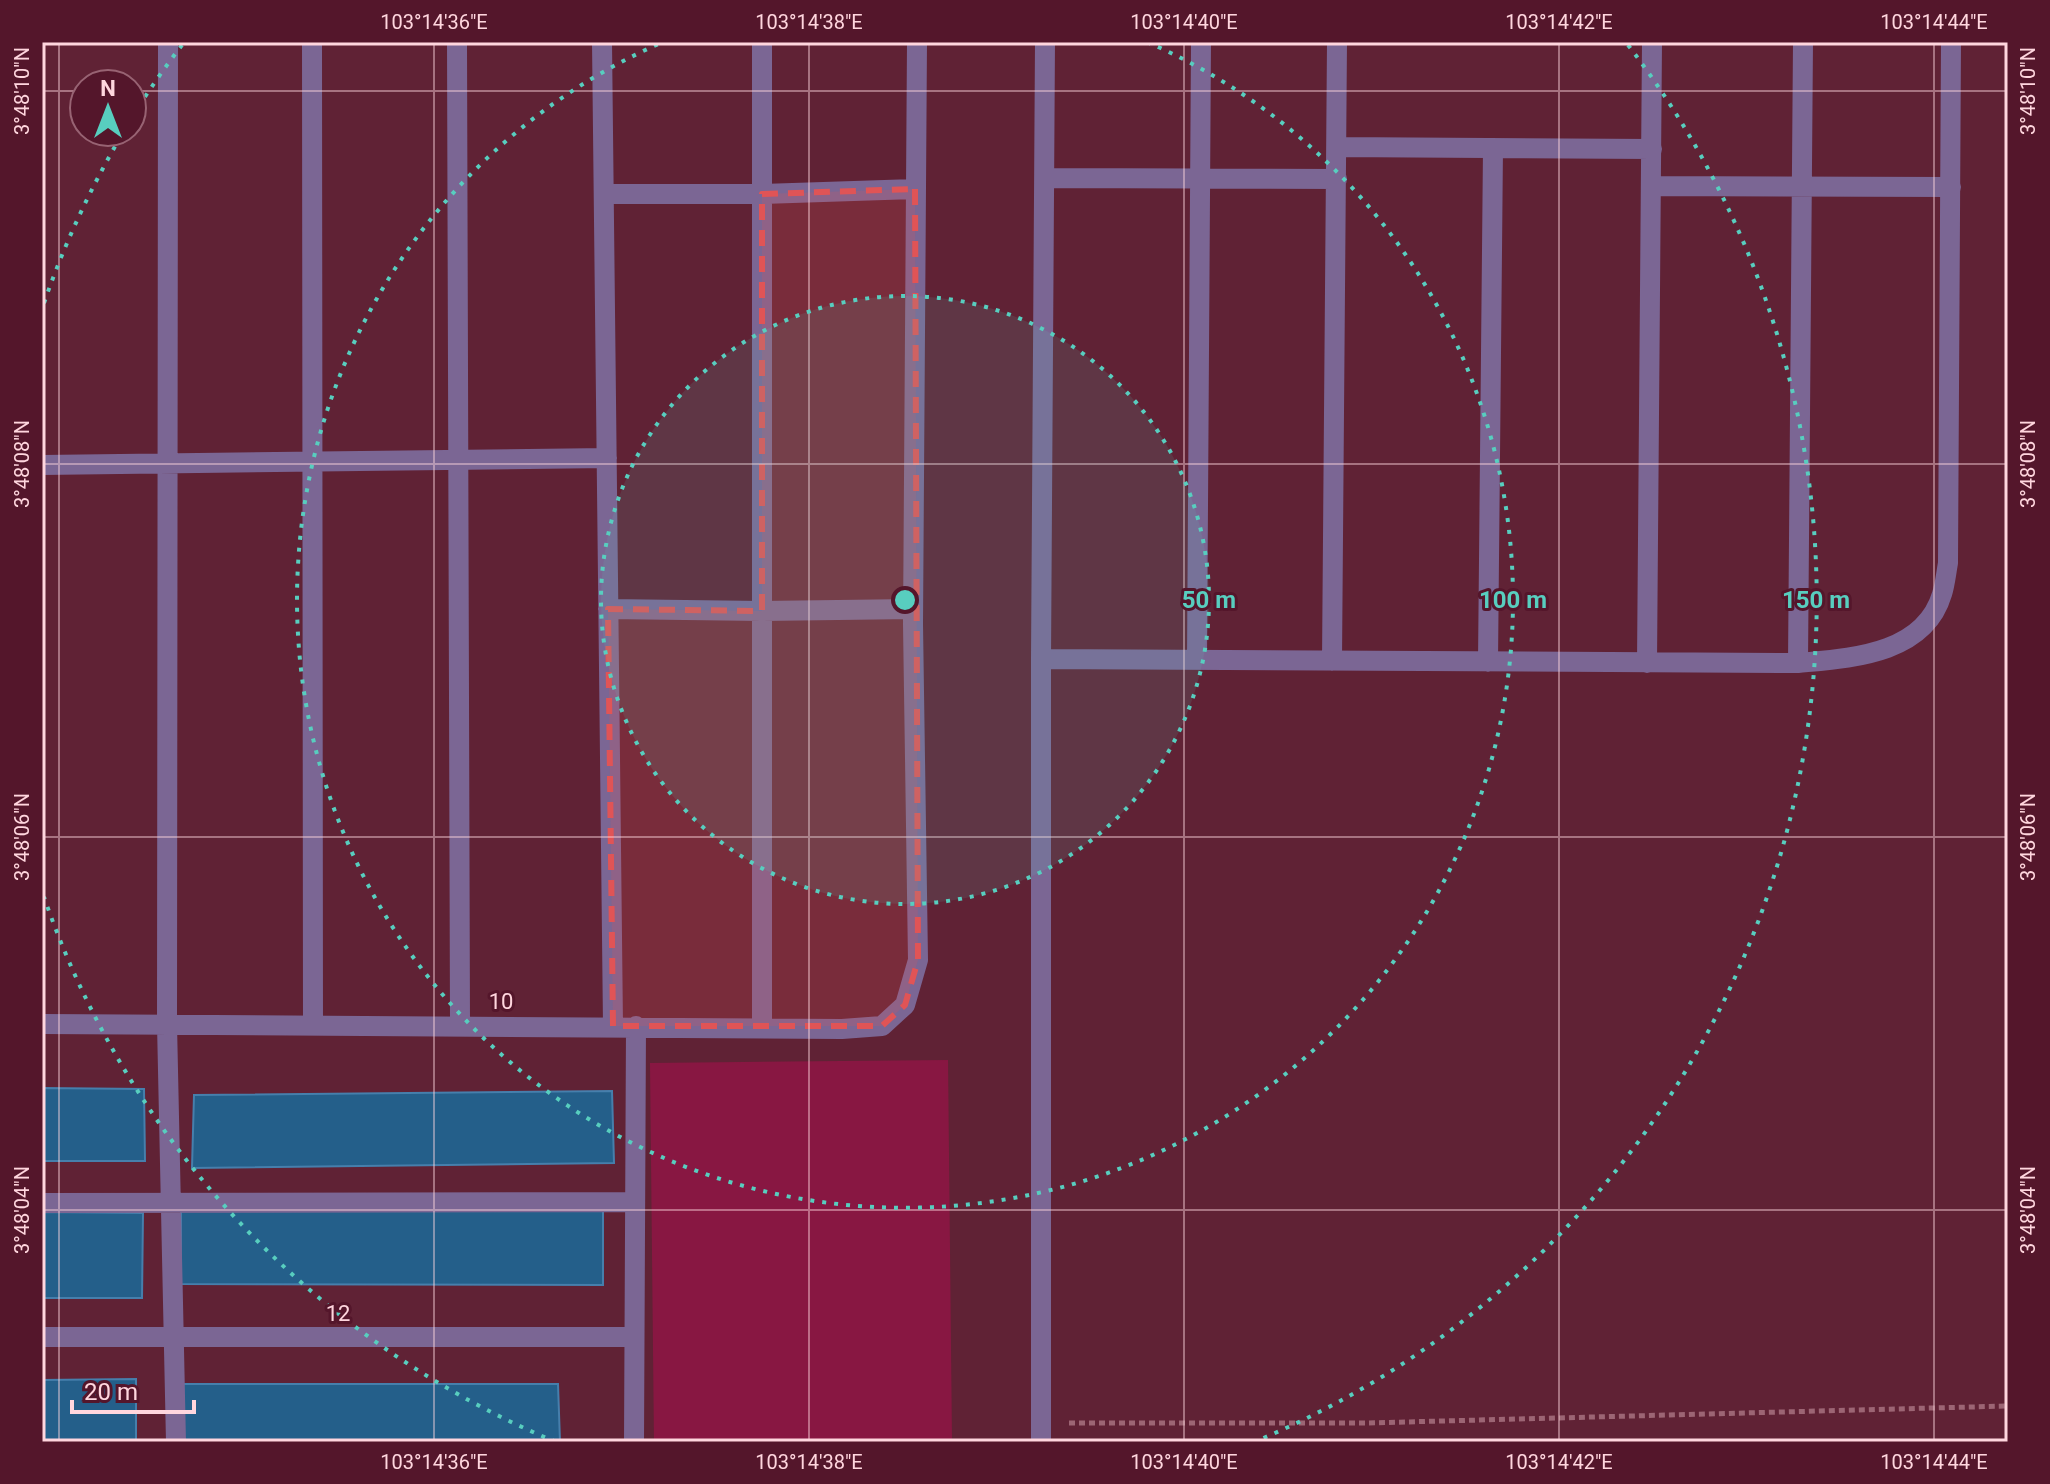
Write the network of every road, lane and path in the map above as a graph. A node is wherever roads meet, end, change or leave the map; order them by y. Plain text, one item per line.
1 (168, 42) edge
2 (312, 42) edge
3 (457, 42) edge
4 (602, 42) edge
5 (762, 42) edge
6 (917, 42) edge
7 (1045, 42) edge
8 (1201, 42) edge
9 (1337, 42) edge
10 (1652, 42) edge
11 (1803, 42) edge
12 (1951, 42) edge
13 (1337, 147) junction
14 (1493, 148) junction
15 (1652, 149) junction
16 (1045, 178) junction
17 (1201, 178) junction
18 (1337, 179) junction
19 (1651, 186) junction
20 (1803, 186) junction
21 (1951, 187) junction
22 (915, 189) junction
23 (604, 194) junction
24 (762, 194) junction
25 (607, 458) junction
26 (458, 459) junction
27 (312, 460) junction
28 (167, 463) junction
29 (42, 465) edge
30 (608, 609) junction
31 (913, 609) junction
32 (762, 611) junction
33 (1041, 659) junction
34 (1197, 660) junction
35 (1332, 661) junction
36 (1488, 662) junction
37 (1647, 663) junction
38 (1798, 663) junction
39 (42, 1024) edge
40 (167, 1024) junction
41 (313, 1024) junction
42 (460, 1025) junction
43 (613, 1026) junction
44 (636, 1026) junction
45 (762, 1028) junction
46 (634, 1202) junction
47 (42, 1203) edge
48 (173, 1203) junction
49 (42, 1337) edge
50 (175, 1337) junction
51 (634, 1337) junction
52 (2008, 1406) edge
53 (1041, 1433) edge
54 (176, 1442) edge
55 (634, 1442) edge

1 - 28 street
2 - 27 street
3 - 26 street
4 - 23 street
5 - 24 street
6 - 22 street, 10
7 - 16 street
8 - 17 street
9 - 13 street
10 - 15 street
11 - 20 street
12 - 21 street
13 - 14 street
13 - 18 street
14 - 15 street
14 - 36 street
15 - 19 street
16 - 17 street
16 - 33 street
17 - 18 street
17 - 34 street
18 - 35 street
19 - 20 street
19 - 37 street
20 - 21 street
20 - 38 street
21 - 38 street
22 - 24 street
22 - 31 street, 10
23 - 24 street
23 - 25 street
24 - 32 street
25 - 26 street
25 - 30 street
26 - 27 street
26 - 42 street
27 - 28 street
27 - 41 street
28 - 29 street
28 - 40 street
30 - 32 street
30 - 43 street
31 - 32 street
31 - 45 street, 10
32 - 45 street
33 - 34 street
33 - 53 street
34 - 35 street
35 - 36 street
36 - 37 street
37 - 38 street
39 - 40 street, 10
40 - 41 street, 10
40 - 48 street
41 - 42 street, 10
42 - 43 street, 10
43 - 44 street, 10
44 - 45 street, 10
44 - 46 street
46 - 48 street
46 - 51 street
47 - 48 street
48 - 50 street
49 - 50 street, 12
50 - 51 street, 12
50 - 54 street
51 - 55 street
52 - 53 path

